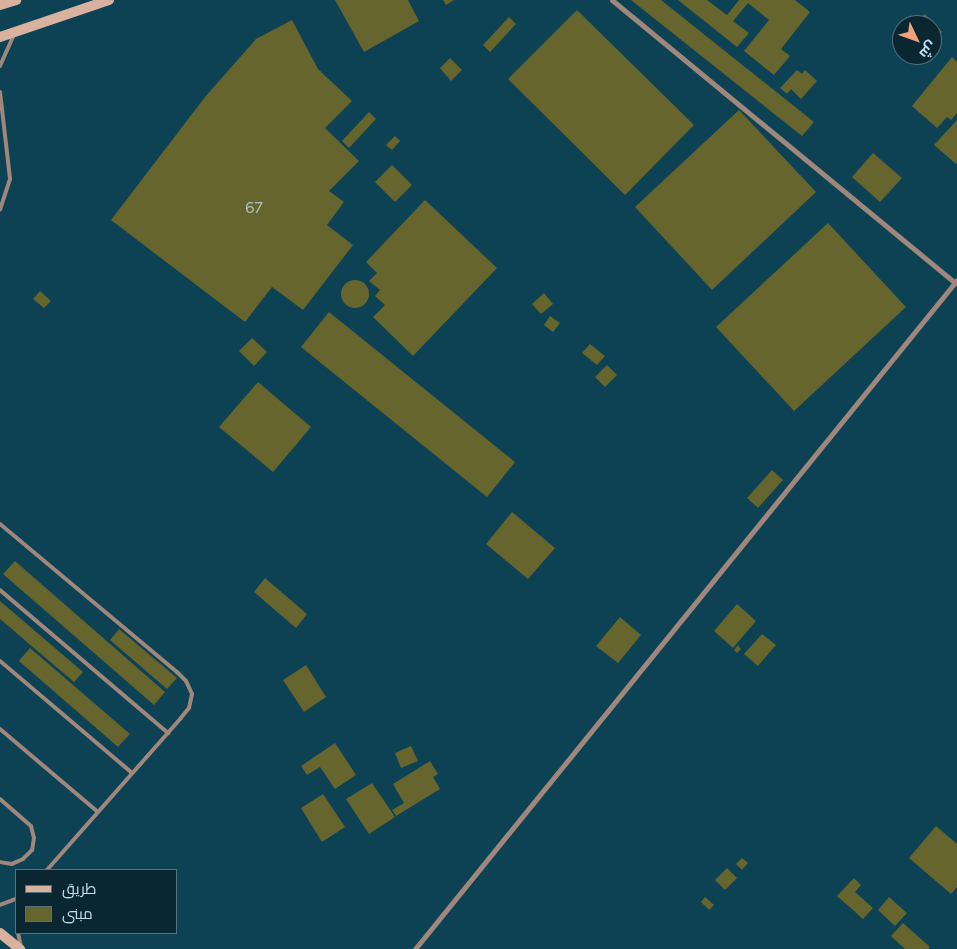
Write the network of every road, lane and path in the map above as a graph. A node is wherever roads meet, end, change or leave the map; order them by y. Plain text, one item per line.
1 (16, 0) edge
2 (109, 0) edge
3 (612, 0) edge
4 (0, 5) edge
5 (16, 31) junction
6 (0, 37) edge
7 (0, 66) edge
8 (0, 92) edge
9 (1, 115) edge
10 (0, 209) edge
11 (956, 282) edge
12 (0, 524) edge
13 (0, 590) edge
14 (0, 660) edge
15 (0, 729) edge
16 (168, 733) junction
17 (132, 774) junction
18 (0, 799) edge
19 (98, 812) junction
20 (0, 862) edge
21 (48, 869) edge
22 (15, 899) edge
23 (0, 905) edge
24 (0, 933) edge
25 (18, 934) edge
26 (21, 949) edge
27 (415, 949) edge

1 - 4 main road
2 - 5 main road
3 - 11 street
5 - 6 main road
5 - 7 lane
8 - 9 lane
9 - 10 lane
11 - 27 street
12 - 16 lane
13 - 16 lane
14 - 17 lane
15 - 19 lane
16 - 17 lane
17 - 19 lane
18 - 20 lane
19 - 21 lane
22 - 23 lane
24 - 26 main road
25 - 26 lane

